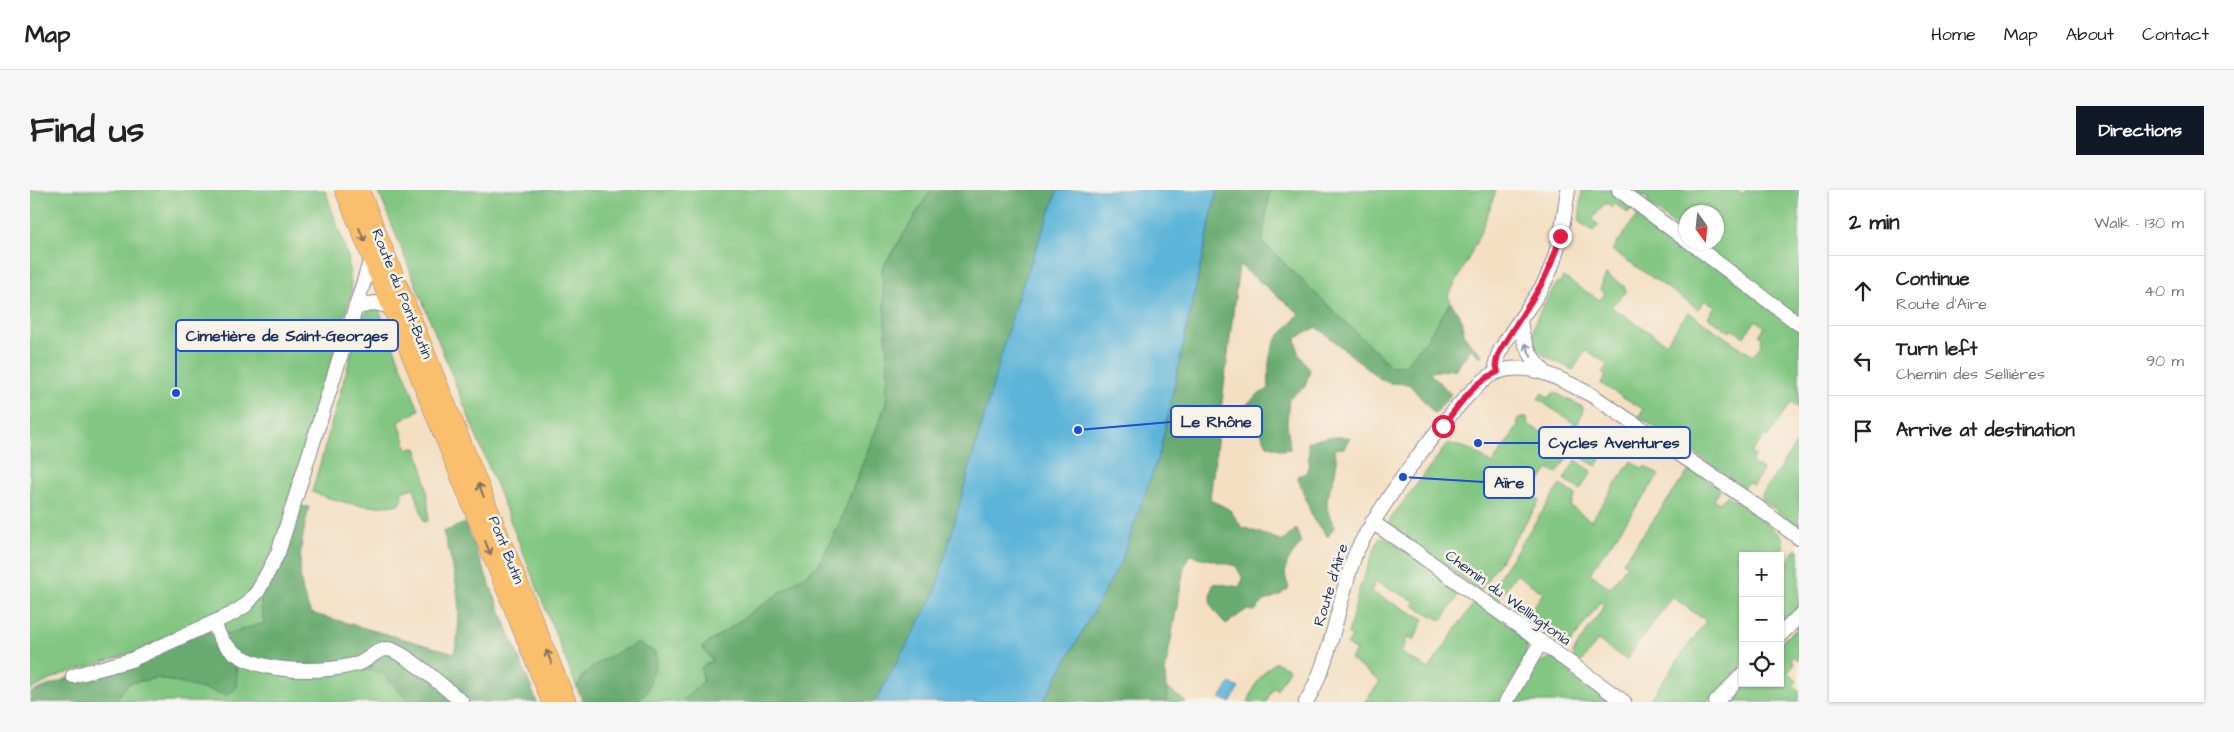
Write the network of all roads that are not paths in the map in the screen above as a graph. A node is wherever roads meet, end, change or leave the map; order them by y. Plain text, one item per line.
1 (344, 190) edge
2 (360, 190) edge
3 (1568, 190) edge
4 (1619, 190) edge
5 (1679, 235) edge
6 (1701, 250) edge
7 (371, 259) junction
8 (391, 307) junction
9 (356, 308) junction
10 (1520, 320) junction
11 (1799, 324) edge
12 (1498, 372) junction
13 (1547, 374) junction
14 (438, 402) junction
15 (1372, 522) junction
16 (1799, 538) edge
17 (1799, 616) edge
18 (214, 623) junction
19 (1784, 631) edge
20 (1541, 642) junction
21 (73, 676) dead end
22 (1739, 678) edge
23 (462, 702) edge
24 (550, 702) edge
25 (567, 702) edge
26 (1306, 702) edge
27 (1506, 702) edge
28 (1624, 702) edge
29 (1716, 702) edge

1 -> 7 main road, Route du Pont-Butin
2 - 14 main road, Route du Pont-Butin
3 - 10 street
4 - 5 street
6 - 11 street
7 - 8 main road, Route du Pont-Butin
7 - 9 street, Route du Pont-Butin
8 - 9 street
8 - 14 main road, Route du Pont-Butin
9 - 18 street, Route du Pont-Butin
10 - 12 street
13 -> 10 street
12 - 13 street
12 - 15 street, Route d'Aïre
13 - 16 street
14 -> 24 main road, Pont Butin
25 -> 14 main road, Pont Butin
15 - 20 street, Chemin du Wellingtonia
15 - 26 street, Route d'Aïre
17 - 19 street
18 - 21 street, Route du Pont-Butin
18 - 23 street
20 - 27 street
20 - 28 street, Chemin du Wellingtonia
22 - 29 street

